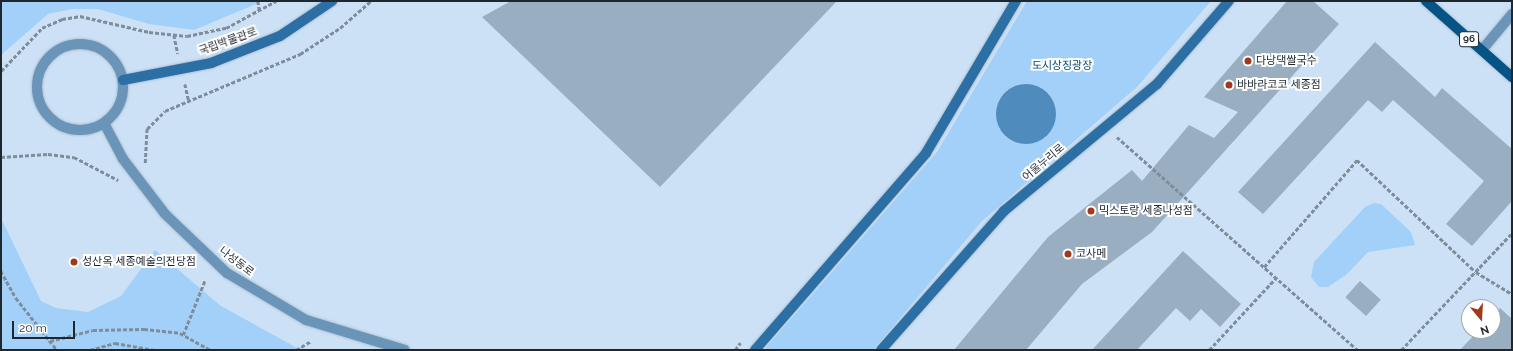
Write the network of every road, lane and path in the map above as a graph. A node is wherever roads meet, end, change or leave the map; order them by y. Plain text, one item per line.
1 (258, 1) edge
2 (276, 1) edge
3 (332, 1) edge
4 (371, 1) edge
5 (1016, 1) edge
6 (1229, 1) edge
7 (1426, 1) edge
8 (260, 12) junction
9 (1512, 14) edge
10 (1482, 50) junction
11 (1, 71) edge
12 (1512, 77) edge
13 (122, 80) junction
14 (104, 123) junction
15 (1116, 136) dead end
16 (1, 157) edge
17 (147, 162) dead end
18 (119, 180) dead end
19 (1512, 233) edge
20 (1264, 267) junction
21 (1, 271) edge
22 (1476, 272) junction
23 (1276, 278) junction
24 (206, 280) dead end
25 (1512, 294) edge
26 (183, 335) junction
27 (745, 338) dead end
28 (50, 341) junction
29 (311, 341) dead end
30 (57, 350) edge
31 (90, 350) edge
32 (154, 350) edge
33 (211, 350) edge
34 (296, 350) edge
35 (405, 350) edge
36 (735, 350) edge
37 (755, 350) edge
38 (881, 350) edge
39 (1209, 350) edge
40 (1358, 350) edge
41 (1401, 350) edge

1 - 8 path
2 - 8 path
3 - 13 street, 국립박물관로
4 - 17 path
5 - 37 street
6 - 38 street, 어울누리로
7 - 10 main road, 96
8 - 11 path
9 - 10 street
10 - 12 main road, 96
13 - 14 street
13 - 14 street
14 - 35 street, 나성동로
15 - 20 path
16 - 18 path
19 - 22 path
20 - 22 path
20 - 23 path
21 - 28 path
22 - 25 path
22 - 41 path
23 - 39 path
23 - 40 path
24 - 26 path
26 - 28 path
26 - 33 path
27 - 36 path
28 - 30 path
29 - 34 path
31 - 32 path

